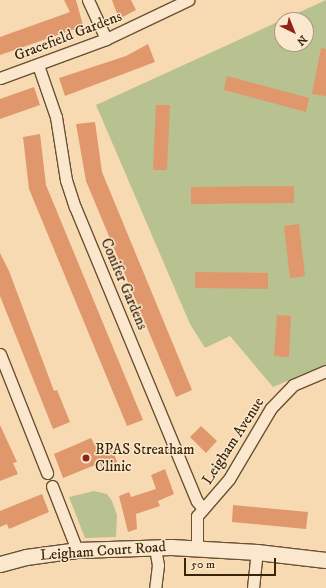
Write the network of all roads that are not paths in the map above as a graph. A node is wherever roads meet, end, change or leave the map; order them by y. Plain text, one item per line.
1 (88, 0) edge
2 (188, 0) edge
3 (106, 39) junction
4 (38, 65) junction
5 (0, 78) edge
6 (0, 354) edge
7 (326, 371) edge
8 (47, 473) dead end
9 (52, 486) dead end
10 (200, 512) junction
11 (155, 548) junction
12 (197, 548) junction
13 (77, 550) junction
14 (257, 552) junction
15 (326, 560) edge
16 (0, 564) edge
17 (155, 588) edge
18 (253, 588) edge

1 - 3 street
2 - 3 street, Gracefield Gardens
3 - 4 street, Gracefield Gardens
4 - 5 street, Gracefield Gardens
4 - 10 street, Conifer Gardens
6 - 8 street
7 - 10 street, Leigham Avenue
9 - 13 street
10 - 12 street
11 - 12 street, Leigham Court Road
11 - 13 street, Leigham Court Road
11 - 17 street
12 - 14 street, Leigham Court Road
13 - 16 street, Leigham Court Road
14 - 15 street, Leigham Court Road
14 - 18 street

